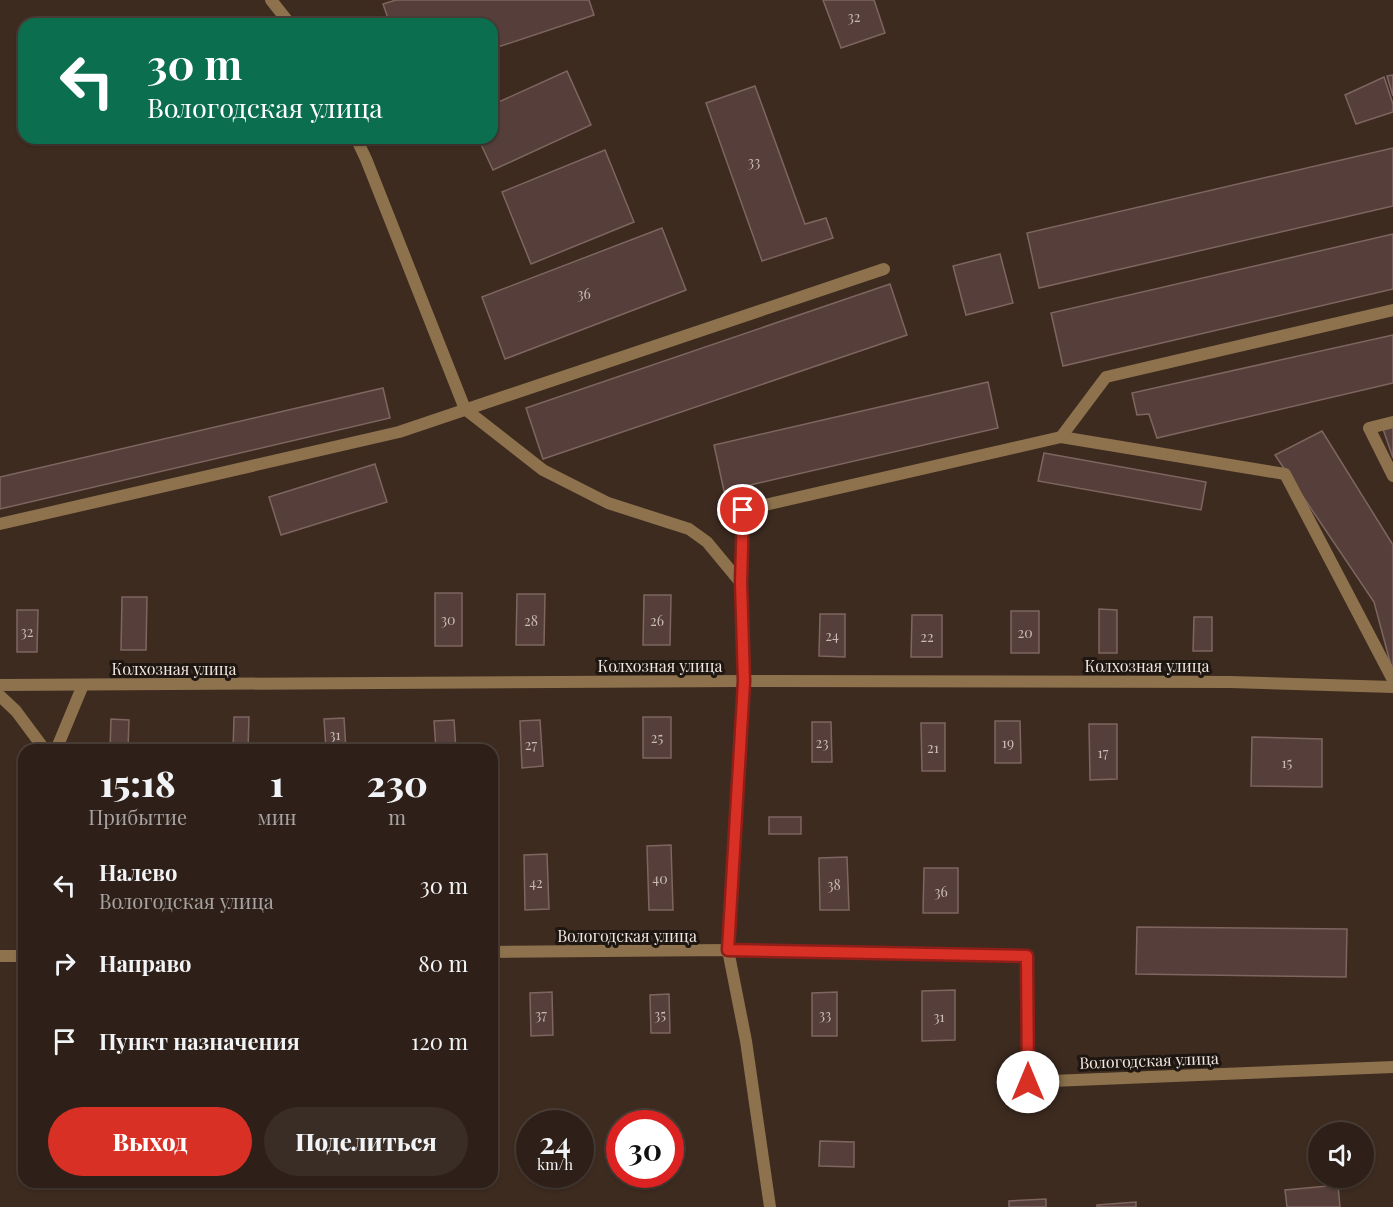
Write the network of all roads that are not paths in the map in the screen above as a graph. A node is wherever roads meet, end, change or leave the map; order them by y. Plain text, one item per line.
1 (271, 0) edge
2 (285, 18) edge
3 (359, 144) edge
4 (884, 268) dead end
5 (1393, 310) edge
6 (465, 409) junction
7 (1393, 422) edge
8 (1061, 437) junction
9 (1393, 476) edge
10 (0, 524) edge
11 (741, 583) junction
12 (1393, 680) edge
13 (744, 681) junction
14 (0, 685) edge
15 (83, 685) junction
16 (1393, 687) edge
17 (0, 696) edge
18 (41, 744) edge
19 (58, 744) edge
20 (728, 950) junction
21 (498, 952) edge
22 (0, 956) edge
23 (18, 956) edge
24 (1393, 1066) edge
25 (770, 1207) edge

1 - 2 street
3 - 6 street
4 - 6 street
5 - 8 street
6 - 10 street
6 - 11 street
7 - 9 street
8 - 11 street
8 - 12 street
11 - 13 street
13 - 15 street, Колхозная улица
13 - 16 street, Колхозная улица
13 - 20 street
14 - 15 street, Колхозная улица
15 - 19 street
17 - 18 street
20 - 21 street, Вологодская улица
20 - 24 street, Вологодская улица
20 - 25 street
22 - 23 street

